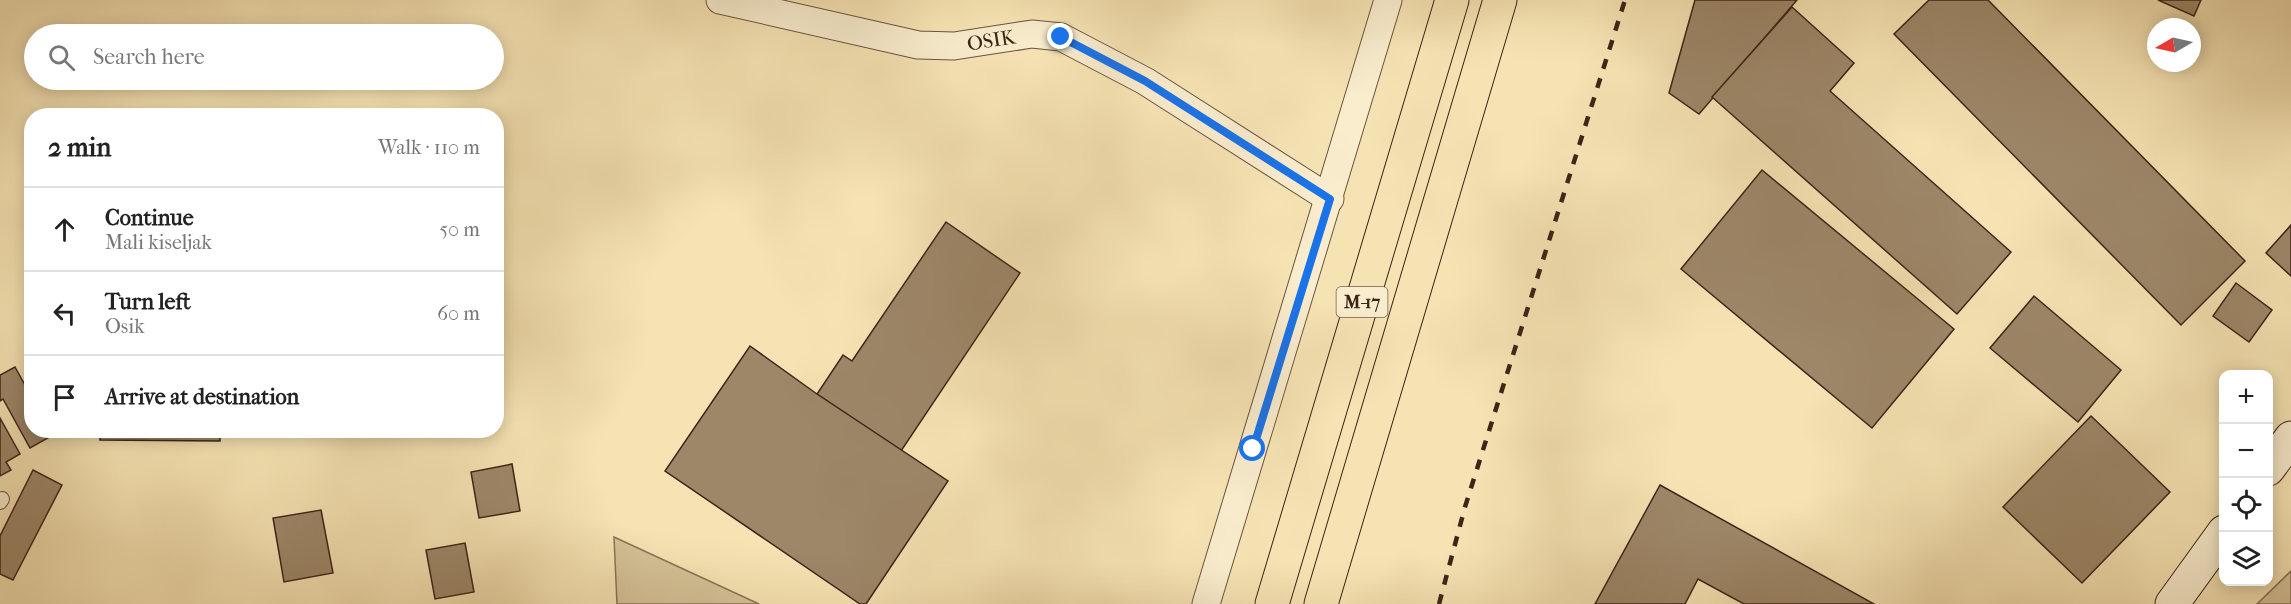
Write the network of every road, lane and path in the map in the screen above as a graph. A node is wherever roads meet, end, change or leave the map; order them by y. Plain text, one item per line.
1 (720, 0) edge
2 (1388, 0) edge
3 (1452, 0) edge
4 (1500, 0) edge
5 (1330, 199) junction
6 (2291, 438) edge
7 (2273, 462) edge
8 (2219, 538) edge
9 (1206, 604) edge
10 (1272, 604) edge
11 (1321, 604) edge
12 (2172, 604) edge

1 - 5 street, OSIK
2 - 5 street
3 - 10 highway, M-17
4 - 11 highway, M-17
5 - 9 street
6 - 7 main road
8 - 12 main road

